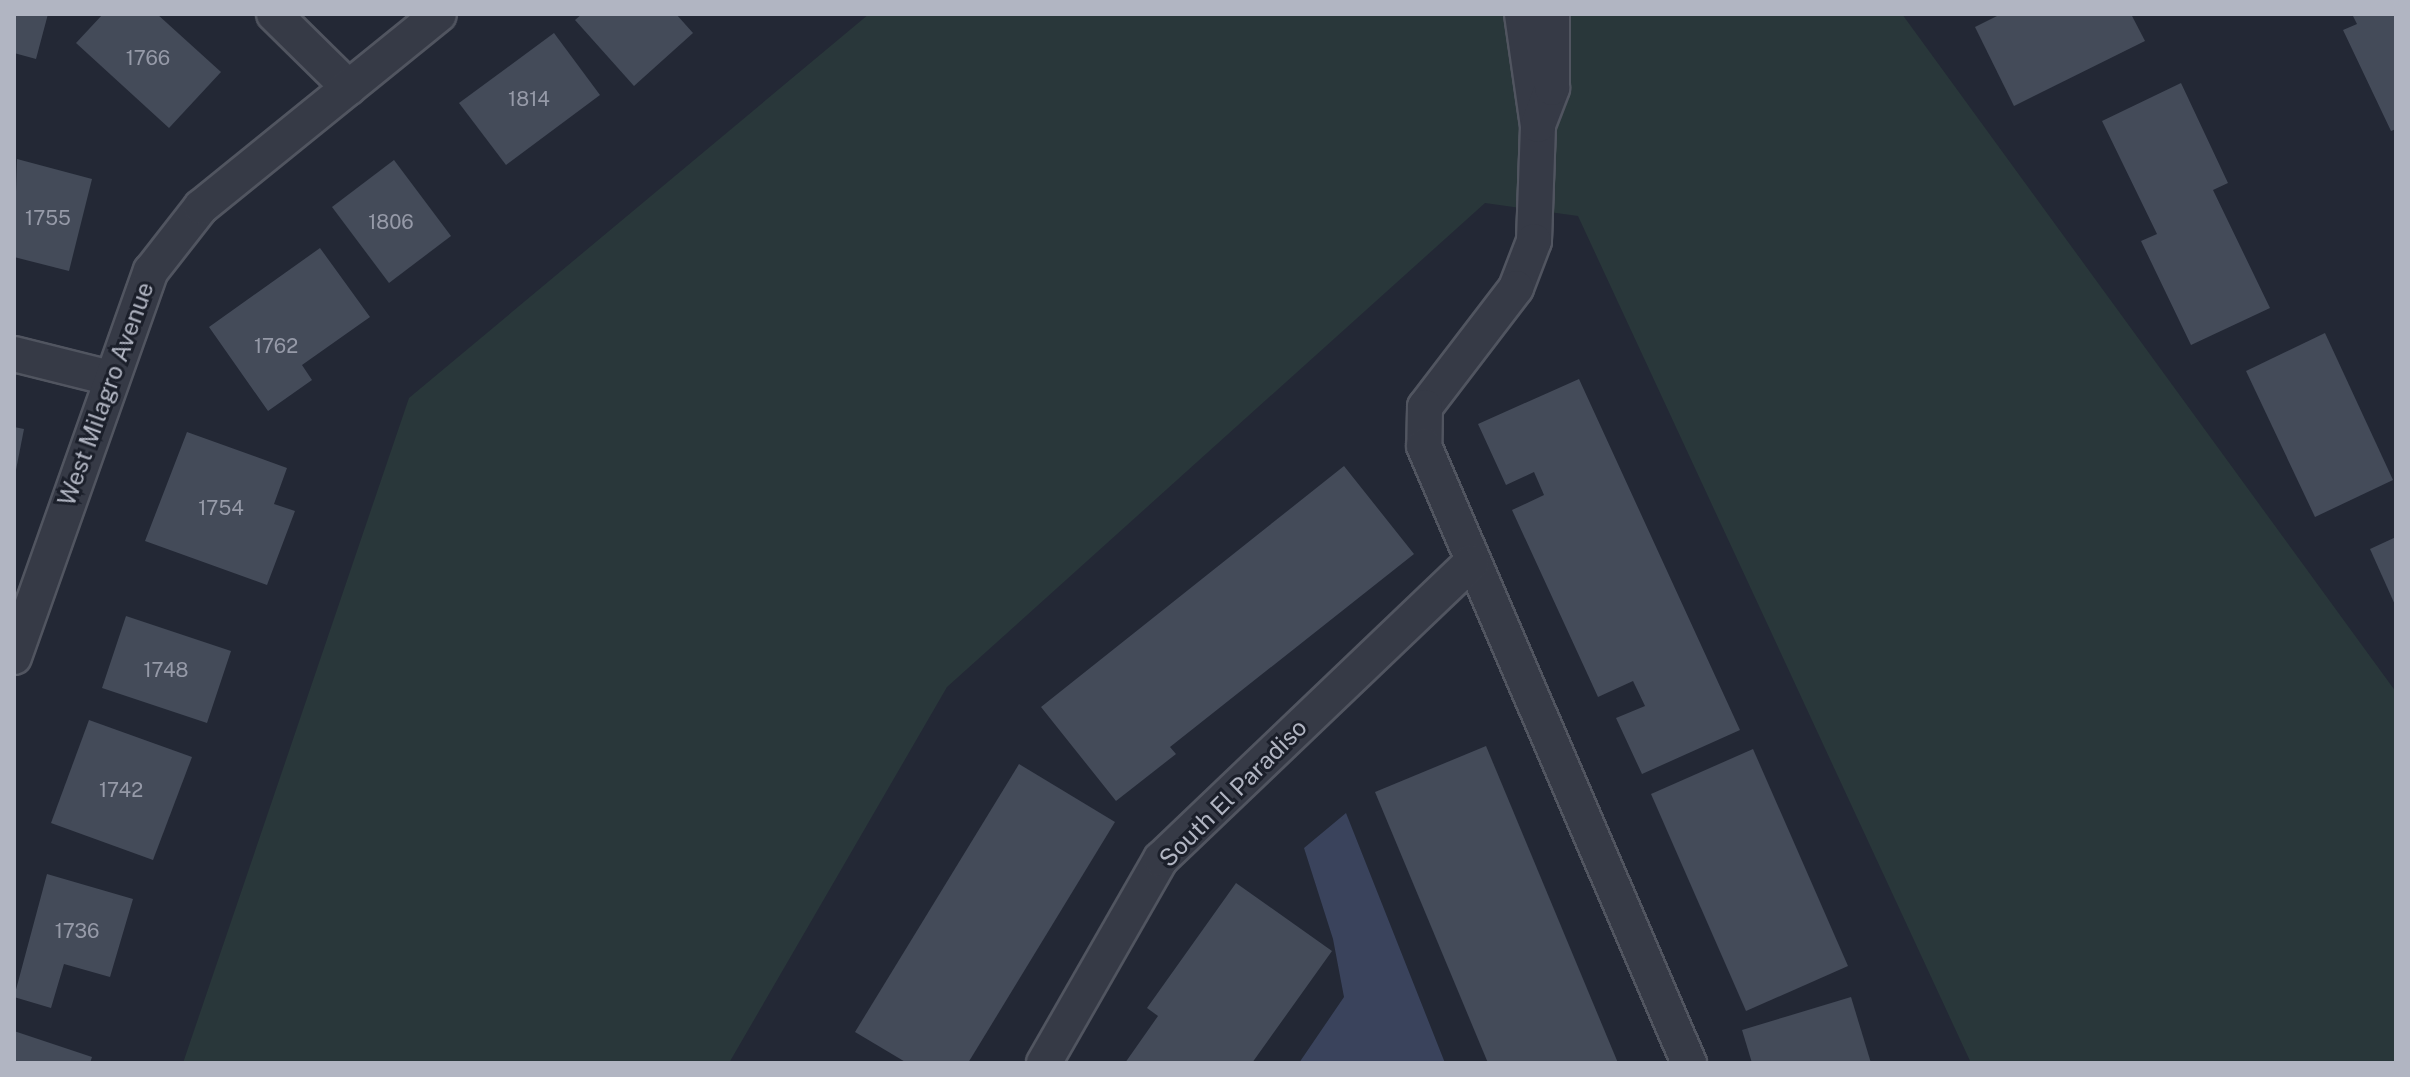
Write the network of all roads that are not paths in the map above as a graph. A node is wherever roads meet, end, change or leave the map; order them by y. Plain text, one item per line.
1 (274, 14) edge
2 (439, 14) edge
3 (1522, 14) edge
4 (1552, 14) edge
5 (349, 88) junction
6 (1538, 126) junction
7 (14, 354) edge
8 (110, 378) junction
9 (1472, 562) junction
10 (14, 657) edge
11 (1044, 1063) edge
12 (1689, 1063) edge

1 - 5 street
2 - 5 street, West Milagro Avenue
3 - 6 street
4 - 6 street
5 - 8 street, West Milagro Avenue
6 - 9 street
7 - 8 street
8 - 10 street, West Milagro Avenue
9 - 11 street, South El Paradiso
9 - 12 street

